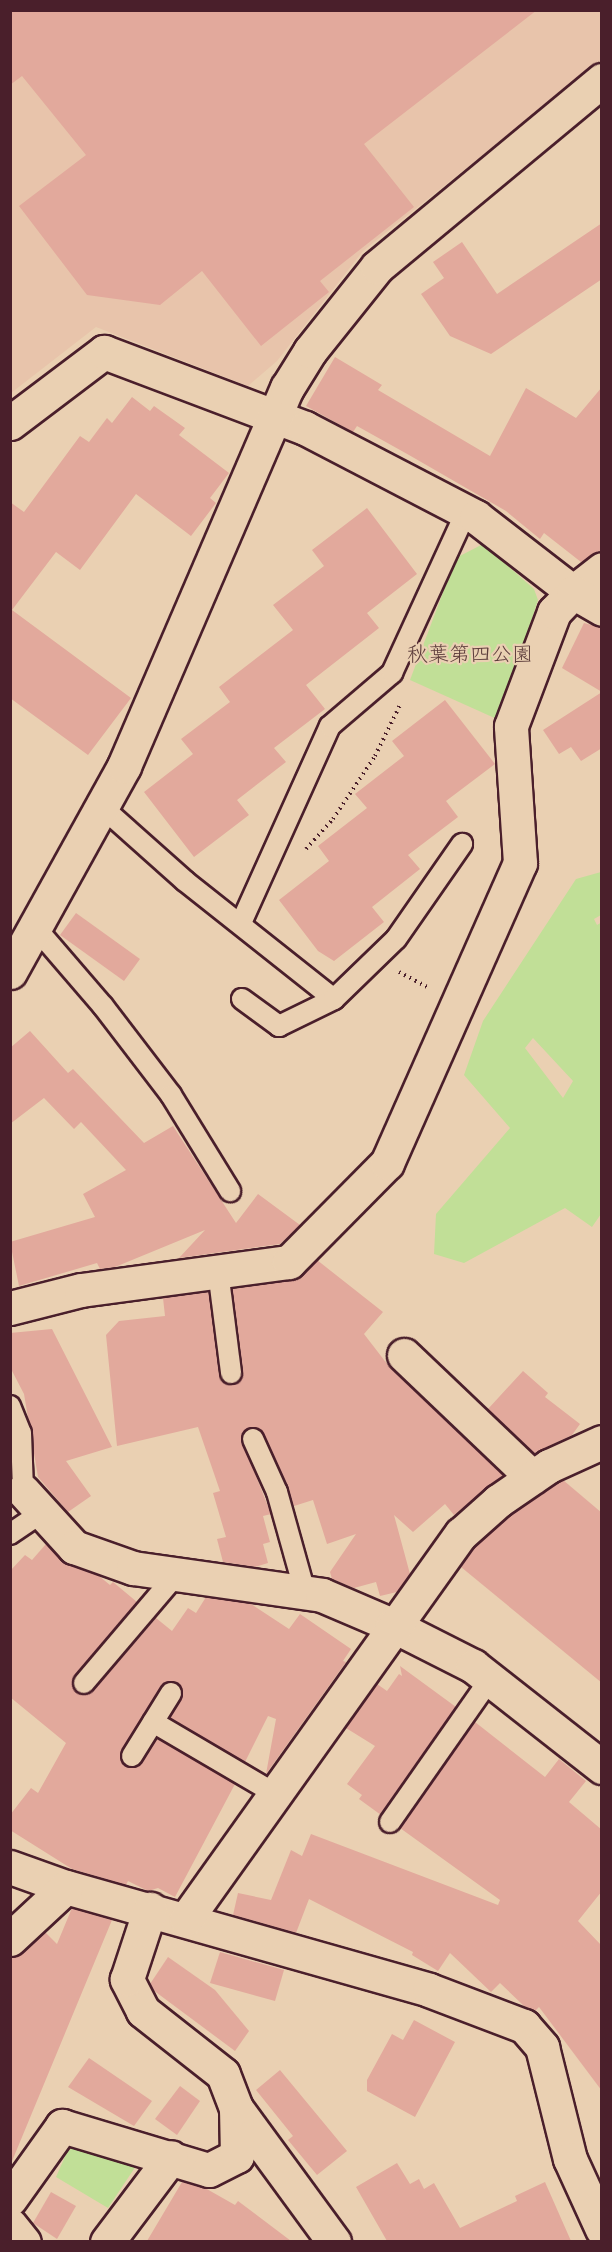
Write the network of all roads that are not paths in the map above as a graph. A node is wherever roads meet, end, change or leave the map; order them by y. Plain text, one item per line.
1 (602, 80) edge
2 (278, 417) junction
3 (10, 423) edge
4 (466, 512) junction
5 (602, 569) edge
6 (573, 592) junction
7 (602, 609) edge
8 (102, 807) junction
9 (462, 844) dead end
10 (241, 922) junction
11 (35, 927) junction
12 (13, 960) edge
13 (242, 999) dead end
14 (334, 999) junction
15 (230, 1191) dead end
16 (218, 1271) junction
17 (10, 1308) edge
18 (404, 1355) dead end
19 (231, 1373) dead end
20 (10, 1406) edge
21 (253, 1438) dead end
22 (602, 1442) edge
23 (532, 1477) junction
24 (32, 1502) junction
25 (10, 1534) edge
26 (176, 1575) junction
27 (305, 1593) junction
28 (393, 1625) junction
29 (490, 1678) junction
30 (84, 1683) dead end
31 (171, 1693) dead end
32 (153, 1722) junction
33 (132, 1756) dead end
34 (602, 1767) edge
35 (274, 1793) junction
36 (390, 1822) dead end
37 (10, 1867) edge
38 (66, 1887) junction
39 (150, 1909) junction
40 (186, 1919) junction
41 (10, 1939) edge
42 (236, 2108) junction
43 (171, 2157) junction
44 (10, 2199) edge
45 (10, 2225) edge
46 (602, 2229) edge
47 (24, 2241) edge
48 (107, 2241) edge
49 (334, 2241) edge

1 - 2 street
2 - 3 street
2 - 4 street
2 - 8 street
4 - 6 street
4 - 10 lane
5 - 6 street
6 - 7 street
6 - 16 street
8 - 10 lane
8 - 11 street
9 - 14 lane
10 - 14 lane
11 - 12 street
11 - 15 lane
13 - 14 lane
16 - 17 street
16 - 19 lane
18 - 23 street
20 - 24 lane
21 - 27 lane
22 - 23 street
23 - 28 street
24 - 25 lane
24 - 26 street
26 - 27 street
26 - 30 lane
27 - 28 street
28 - 29 street
28 - 35 street
29 - 34 street
29 - 36 lane
31 - 32 lane
32 - 33 lane
32 - 35 lane
35 - 40 street
37 - 38 street
38 - 39 street
38 - 41 street
39 - 40 street
39 - 42 street
40 - 46 street
42 - 43 street
42 - 49 street
43 - 44 street
43 - 48 street
45 - 47 street

